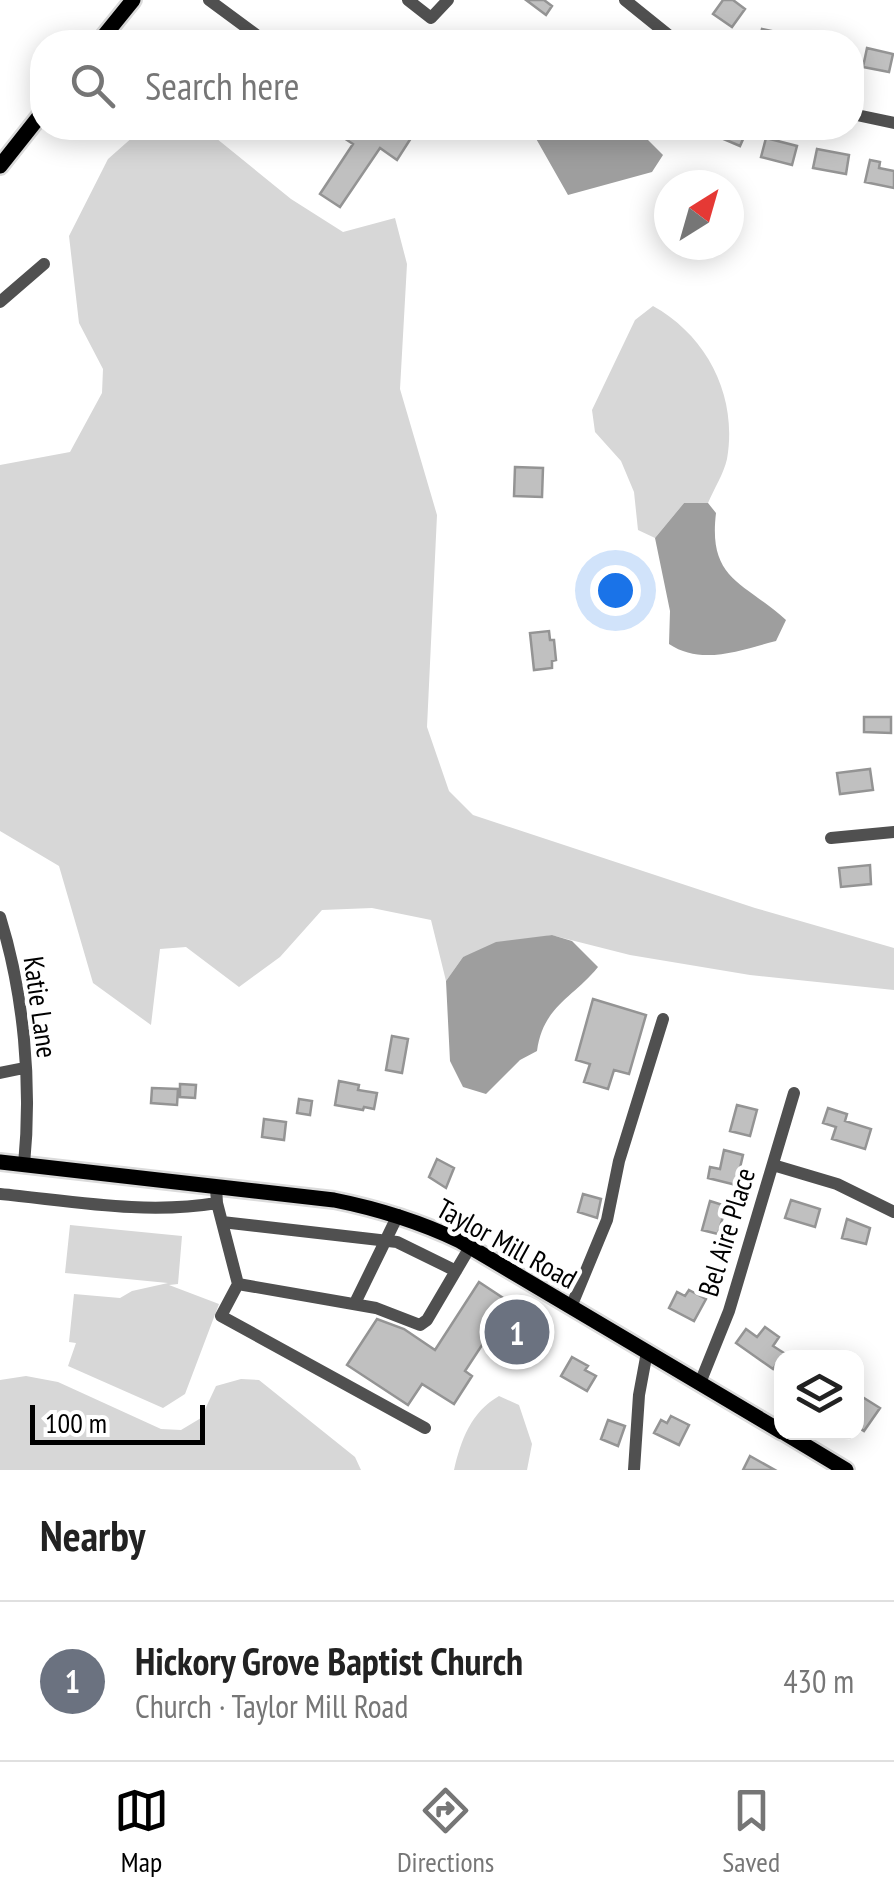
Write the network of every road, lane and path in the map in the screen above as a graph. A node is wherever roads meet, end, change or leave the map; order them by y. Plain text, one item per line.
1 (134, 0) edge
2 (209, 0) edge
3 (408, 0) edge
4 (448, 0) edge
5 (625, 0) edge
6 (109, 30) edge
7 (250, 30) edge
8 (662, 30) edge
9 (864, 117) edge
10 (894, 123) edge
11 (30, 128) edge
12 (0, 166) edge
13 (44, 264) dead end
14 (0, 302) edge
15 (894, 832) edge
16 (830, 838) dead end
17 (0, 916) edge
18 (663, 1019) dead end
19 (24, 1068) junction
20 (0, 1074) edge
21 (794, 1093) dead end
22 (0, 1162) edge
23 (24, 1165) junction
24 (772, 1165) junction
25 (0, 1194) edge
26 (217, 1195) junction
27 (894, 1212) edge
28 (398, 1215) junction
29 (222, 1222) junction
30 (386, 1241) junction
31 (470, 1248) junction
32 (456, 1271) junction
33 (238, 1284) junction
34 (355, 1303) junction
35 (571, 1306) junction
36 (647, 1352) junction
37 (700, 1383) junction
38 (774, 1427) edge
39 (425, 1428) dead end
40 (795, 1440) edge
41 (634, 1470) edge
42 (846, 1470) edge

1 - 6 main road
2 - 7 street
3 - 4 street
5 - 8 street
9 - 10 street
11 - 12 main road
13 - 14 street
15 - 16 street
17 - 19 street, Katie Lane
18 - 35 street
19 - 20 street
19 - 23 street, Katie Lane
21 - 24 street, Bel Aire Place
22 - 23 main road, Taylor Mill Road
23 - 26 main road, Taylor Mill Road
24 - 27 street
24 - 37 street, Bel Aire Place
25 - 26 street
26 - 28 main road, Taylor Mill Road
26 - 29 street
28 - 30 street
28 - 31 main road, Taylor Mill Road
29 - 30 street
29 - 33 street
30 - 32 street
30 - 34 street
31 - 32 street
31 - 35 main road, Taylor Mill Road
32 - 34 street
33 - 34 street
33 - 39 street
35 - 36 main road, Taylor Mill Road
36 - 37 main road, Taylor Mill Road
36 - 41 street
37 - 38 main road, Taylor Mill Road
40 - 42 main road, Taylor Mill Road

